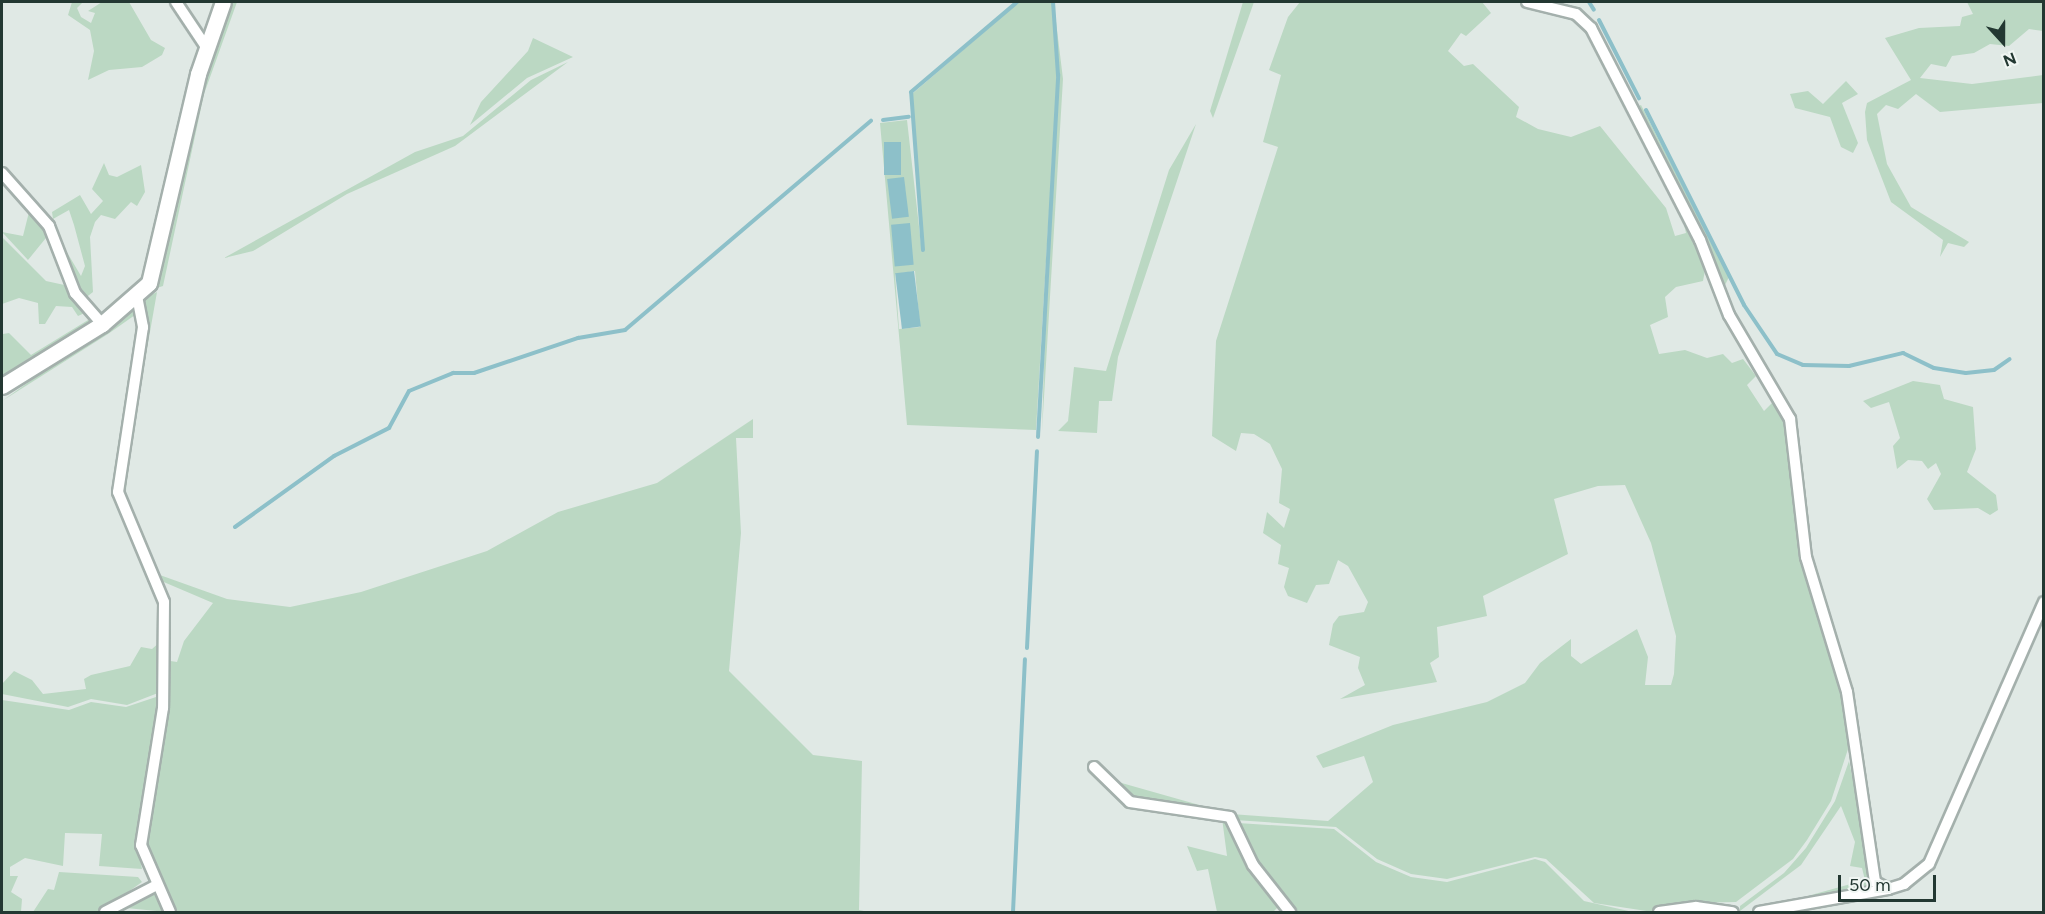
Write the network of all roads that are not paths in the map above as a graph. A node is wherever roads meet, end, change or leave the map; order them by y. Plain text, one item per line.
1 (177, 2) edge
2 (223, 2) edge
3 (1527, 2) edge
4 (206, 47) junction
5 (2, 173) edge
6 (137, 296) junction
7 (102, 324) junction
8 (2, 386) edge
9 (2043, 602) edge
10 (1094, 767) dead end
11 (154, 886) junction
12 (1888, 889) junction
13 (105, 912) edge
14 (170, 912) edge
15 (1290, 912) edge
16 (1659, 912) edge
17 (1732, 912) edge
18 (1759, 912) edge

1 - 4 street
2 - 4 main road
3 - 12 street
4 - 6 main road
5 - 7 street
6 - 7 main road
6 - 11 street
7 - 8 main road
9 - 12 street
10 - 15 street
11 - 13 street
11 - 14 street
12 - 18 street
16 - 17 street

